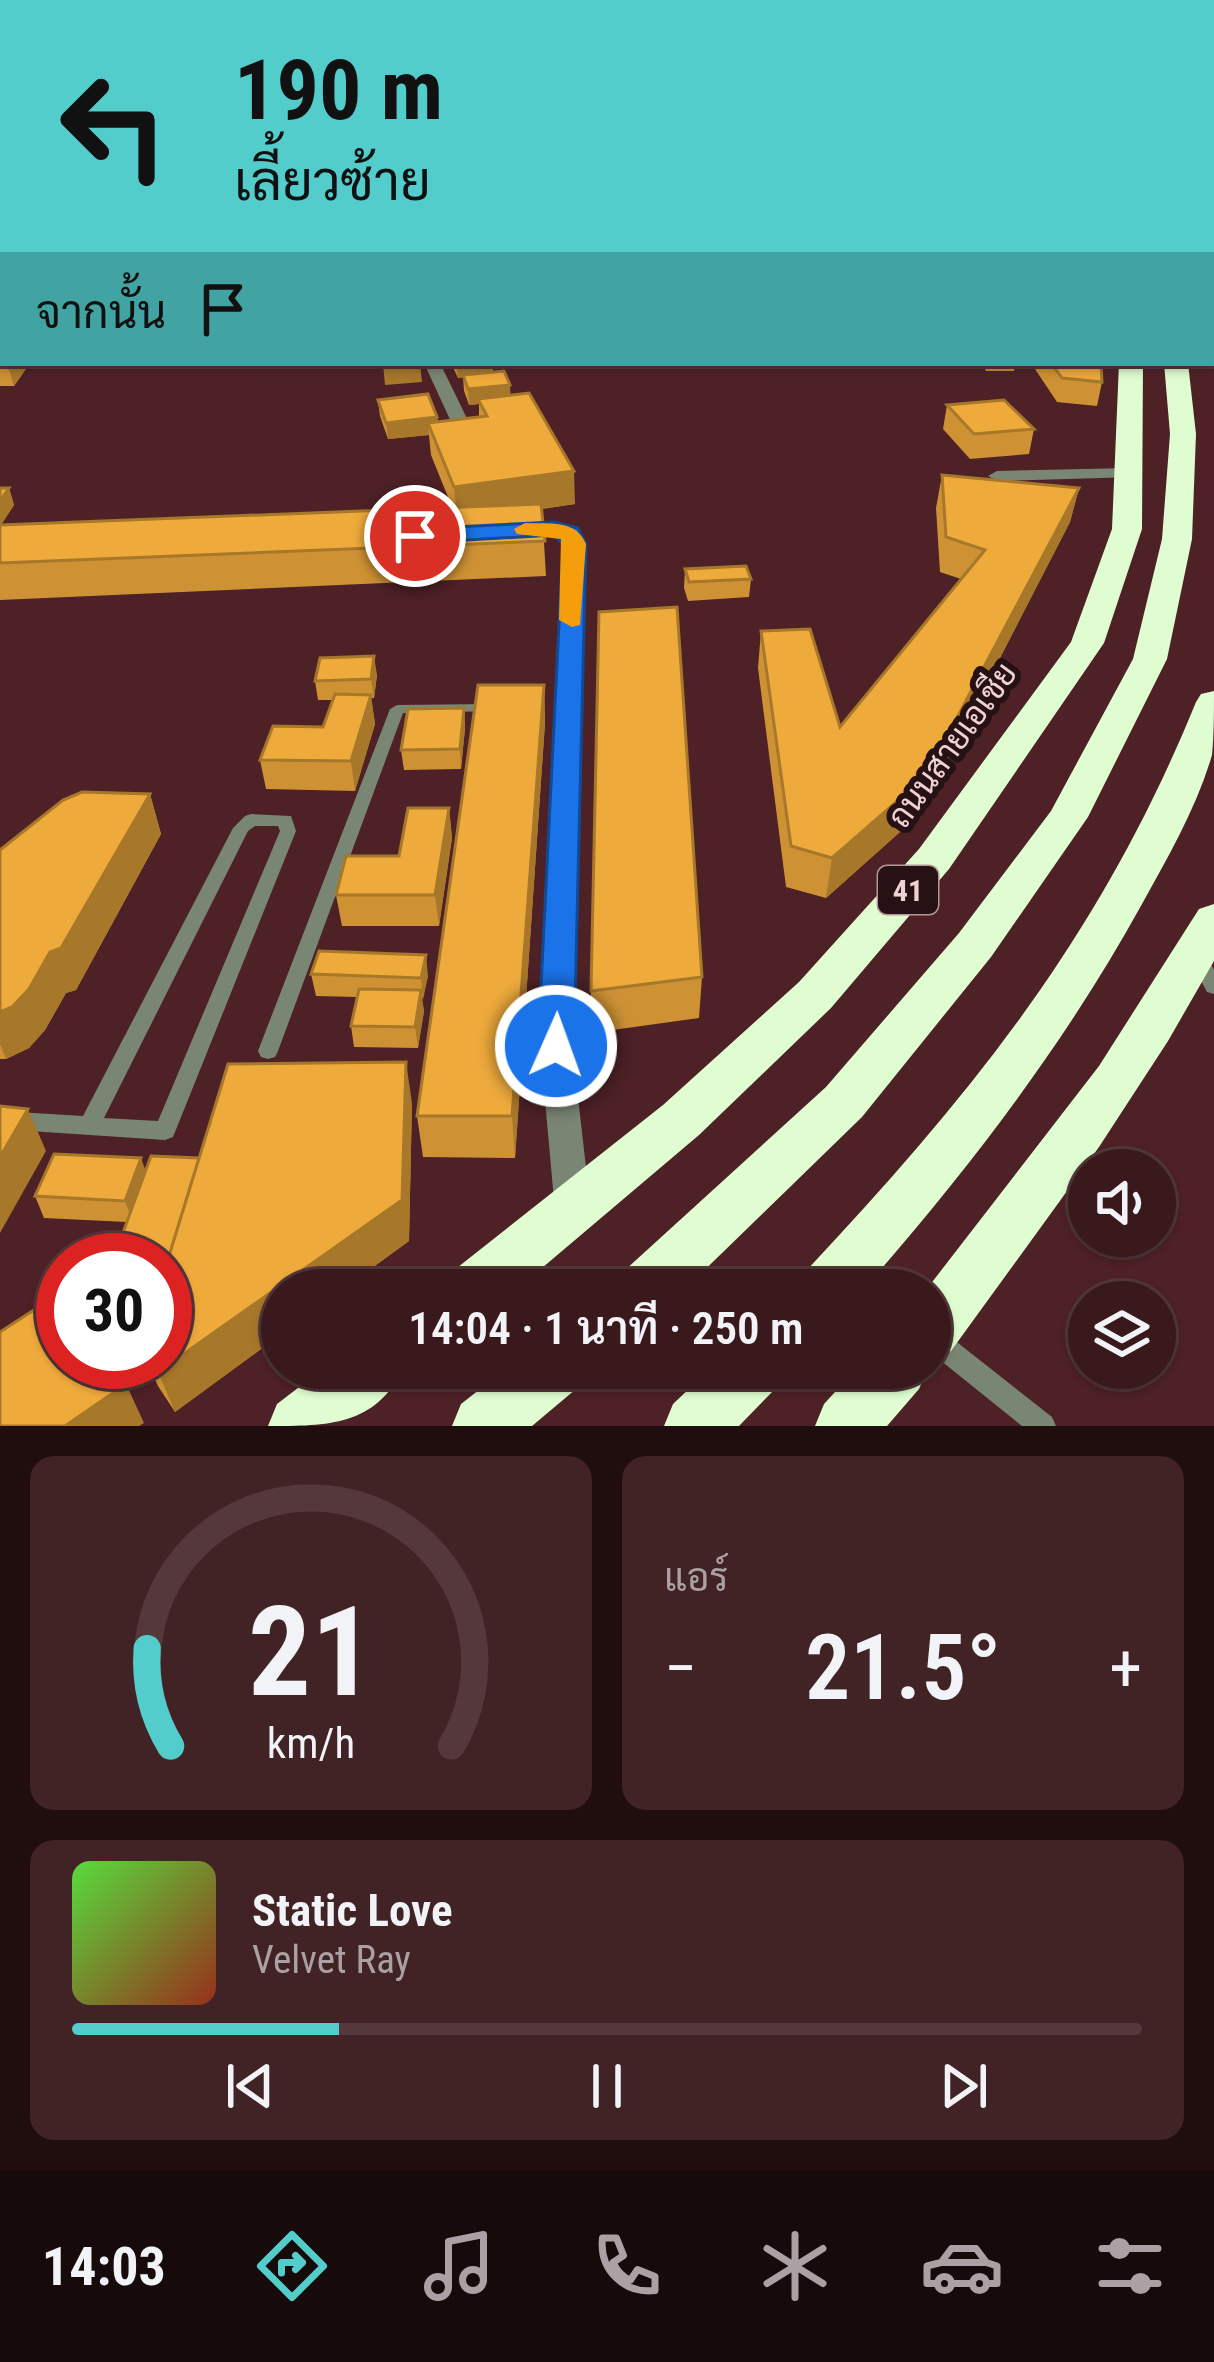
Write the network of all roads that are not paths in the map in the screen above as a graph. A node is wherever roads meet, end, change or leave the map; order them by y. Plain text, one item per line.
1 (433, 366) edge
2 (1131, 366) edge
3 (1176, 366) edge
4 (467, 437) edge
5 (1129, 473) junction
6 (997, 476) edge
7 (484, 532) edge
8 (1214, 702) edge
9 (504, 707) edge
10 (1208, 953) edge
11 (268, 1052) dead end
12 (0, 1120) edge
13 (89, 1126) junction
14 (573, 1212) junction
15 (500, 1269) edge
16 (666, 1269) edge
17 (846, 1269) edge
18 (951, 1306) edge
19 (951, 1351) edge
20 (346, 1389) edge
21 (529, 1389) edge
22 (733, 1389) edge
23 (879, 1389) edge
24 (299, 1426) edge
25 (483, 1426) edge
26 (695, 1426) edge
27 (846, 1426) edge
28 (1043, 1426) edge

1 - 4 street
2 - 5 highway, ถนนสายเอเชีย / 41
3 - 16 highway, 41
5 - 6 street
5 - 14 highway, ถนนสายเอเชีย / 41
7 - 14 street
8 - 17 highway
9 - 11 lane
10 - 18 highway
12 - 13 lane
13 - 13 lane
14 - 15 highway, ถนนสายเอเชีย / 41
19 - 28 lane
20 - 24 highway
21 - 25 highway
22 - 26 highway
23 - 27 highway

